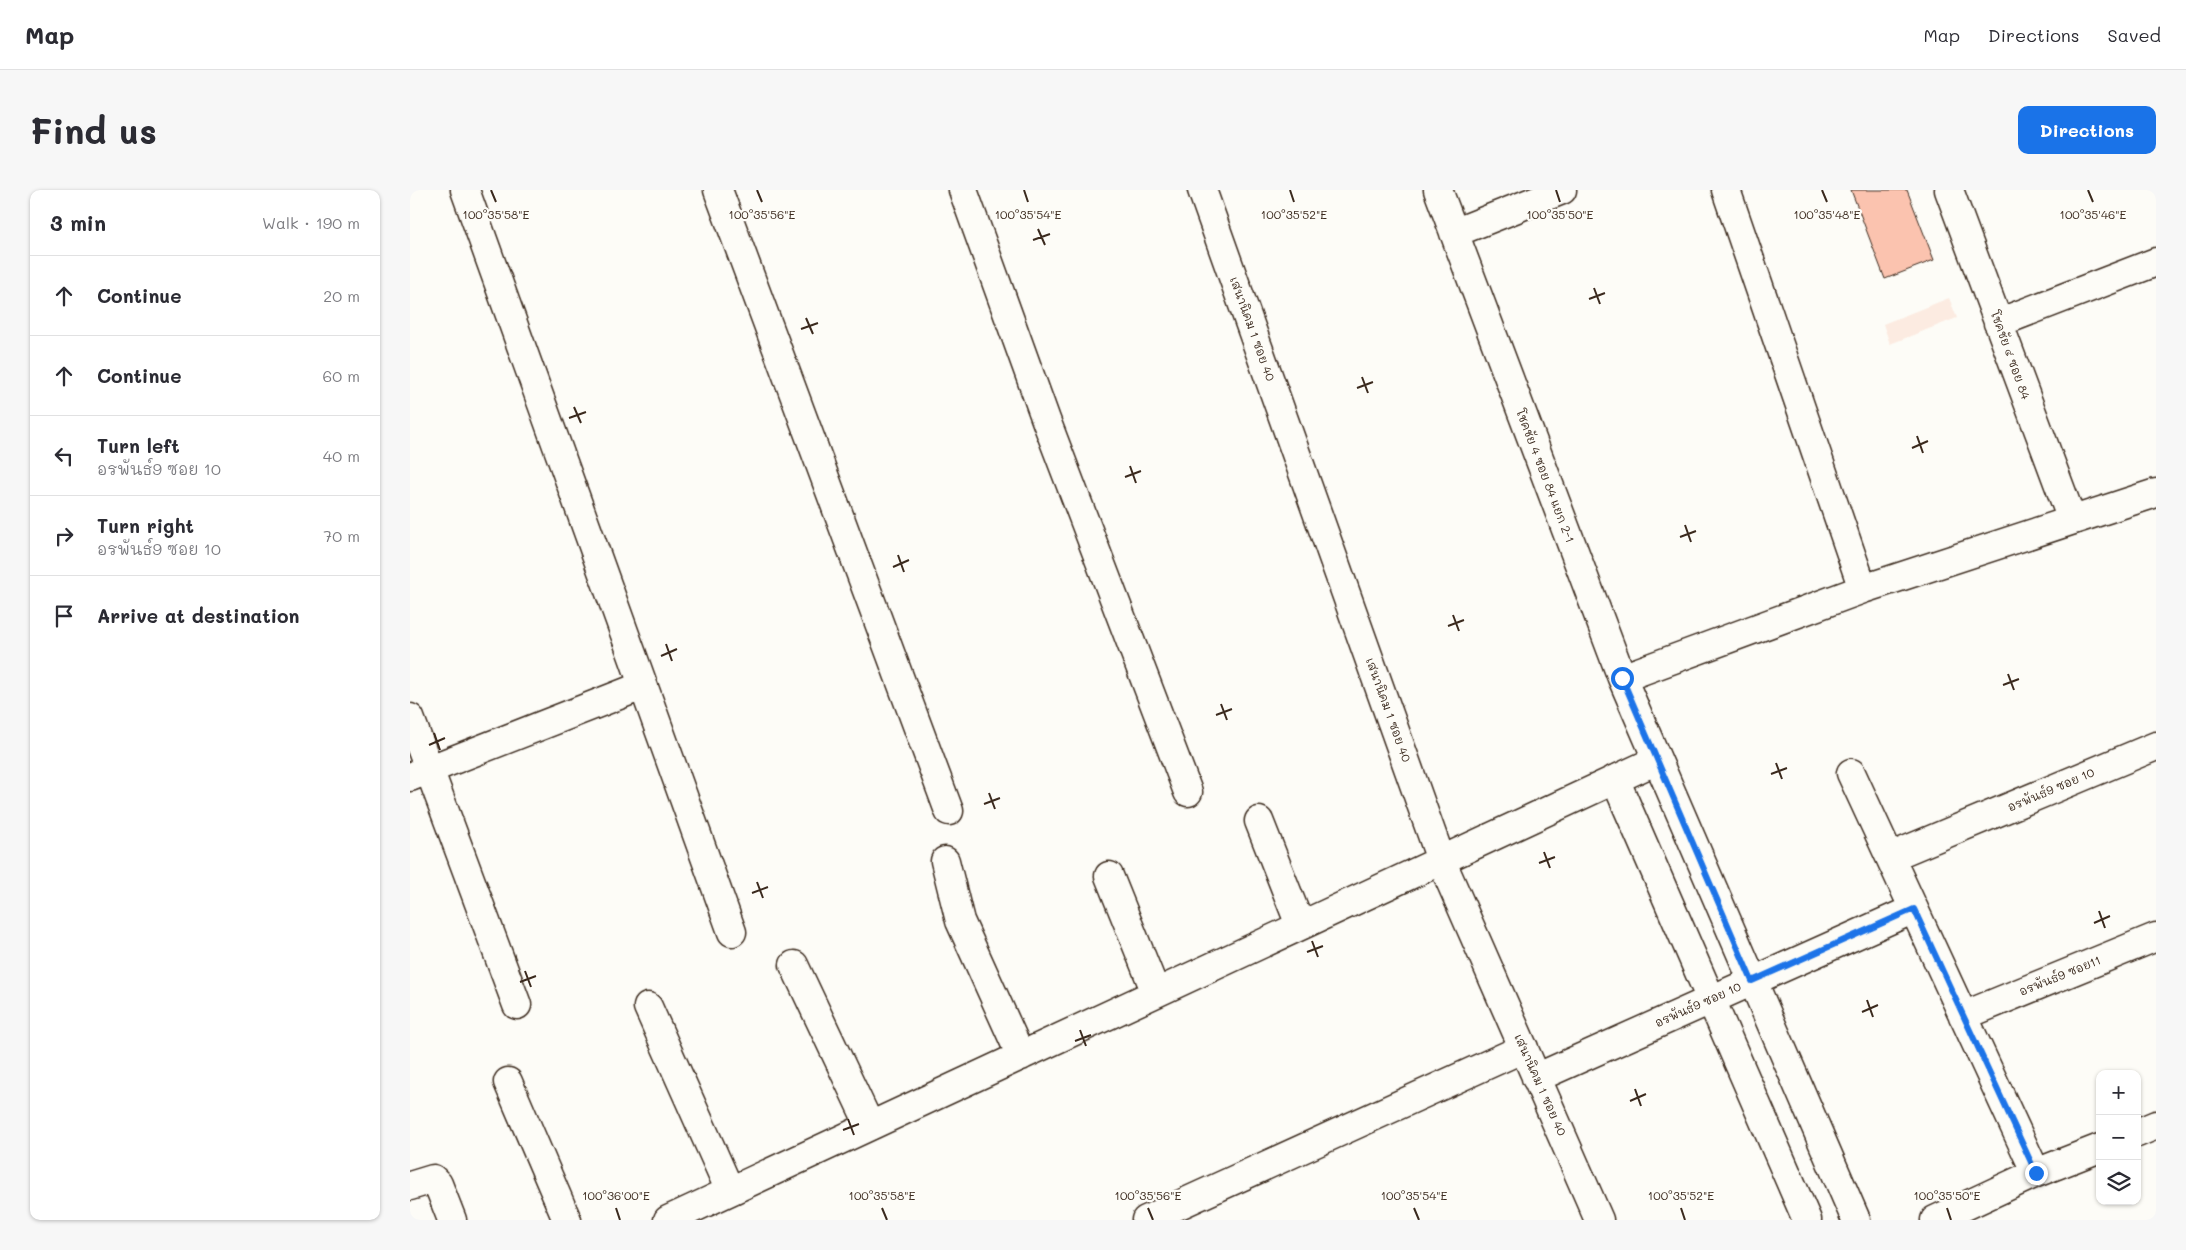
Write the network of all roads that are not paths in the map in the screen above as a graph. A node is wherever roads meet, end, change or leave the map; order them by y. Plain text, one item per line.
1 (465, 190) edge
2 (718, 190) edge
3 (963, 190) edge
4 (1202, 190) edge
5 (1438, 190) edge
6 (1562, 190) edge
7 (1726, 190) edge
8 (1949, 190) edge
9 (1454, 233) junction
10 (2156, 262) edge
11 (1998, 323) junction
12 (2156, 493) edge
13 (2072, 520) junction
14 (1863, 589) junction
15 (1622, 678) junction
16 (642, 686) junction
17 (410, 718) edge
18 (2156, 746) edge
19 (1657, 760) junction
20 (1851, 773) dead end
21 (420, 774) edge
22 (1615, 779) junction
23 (1188, 792) dead end
24 (949, 811) dead end
25 (1259, 821) dead end
26 (1890, 857) junction
27 (1441, 860) junction
28 (945, 861) dead end
29 (1109, 876) dead end
30 (1914, 909) junction
31 (1300, 926) junction
32 (732, 932) dead end
33 (2156, 937) edge
34 (794, 965) dead end
35 (1752, 981) junction
36 (1156, 993) junction
37 (1710, 999) junction
38 (517, 1004) dead end
39 (648, 1007) dead end
40 (1964, 1016) junction
41 (1524, 1048) junction
42 (1021, 1056) junction
43 (1536, 1078) junction
44 (508, 1082) dead end
45 (2156, 1125) edge
46 (870, 1126) junction
47 (2141, 1131) edge
48 (2096, 1150) edge
49 (2036, 1173) junction
50 (410, 1186) edge
51 (730, 1191) junction
52 (452, 1220) edge
53 (567, 1220) edge
54 (668, 1220) edge
55 (1146, 1220) edge
56 (1599, 1220) edge
57 (1807, 1220) edge
58 (1856, 1220) edge
59 (1935, 1220) edge

1 - 16 street
2 - 24 street
3 - 23 street
4 - 27 street, เสนานิคม 1 ซอย 40
5 - 9 street, โชคชัย 4 ซอย 84 แยก 2-1
6 - 9 street
7 - 14 street
8 - 11 street, โชคชัย ๔ ซอย 84
9 - 15 street, โชคชัย 4 ซอย 84 แยก 2-1
10 - 11 street
11 - 13 street, โชคชัย ๔ ซอย 84
12 - 13 street
13 - 14 street
14 - 15 street
15 - 19 street, โชคชัย 4 ซอย 84 แยก 2-1
16 - 21 street
16 - 32 street
17 - 21 street
18 - 26 street, อรพันธ์9 ซอย 10
19 - 22 street
19 - 35 street, โชคชัย 4 ซอย 84 แยก 2-1
20 - 26 street
21 - 38 street
22 - 27 street
22 - 37 street
25 - 31 street
26 - 30 street
27 - 31 street
27 - 41 street, เสนานิคม 1 ซอย 40
28 - 42 street
29 - 36 street
30 - 35 street, อรพันธ์9 ซอย 10
30 - 40 street
31 - 36 street
33 - 40 street, อรพันธ์9 ซอย11
34 - 46 street
35 - 37 street, อรพันธ์9 ซอย 10
35 - 58 street, โชคชัย 4 ซอย 84 แยก 2-1
36 - 42 street
37 - 43 street, อรพันธ์9 ซอย 10
37 - 57 street
39 - 51 street
40 - 49 street
41 - 43 street, เสนานิคม 1 ซอย 40
41 - 55 street
42 - 46 street
43 - 56 street, เสนานิคม 1 ซอย 40
44 - 53 street
45 - 47 street
46 - 51 street
48 - 49 street
49 - 59 street
50 - 52 street
51 - 54 street

